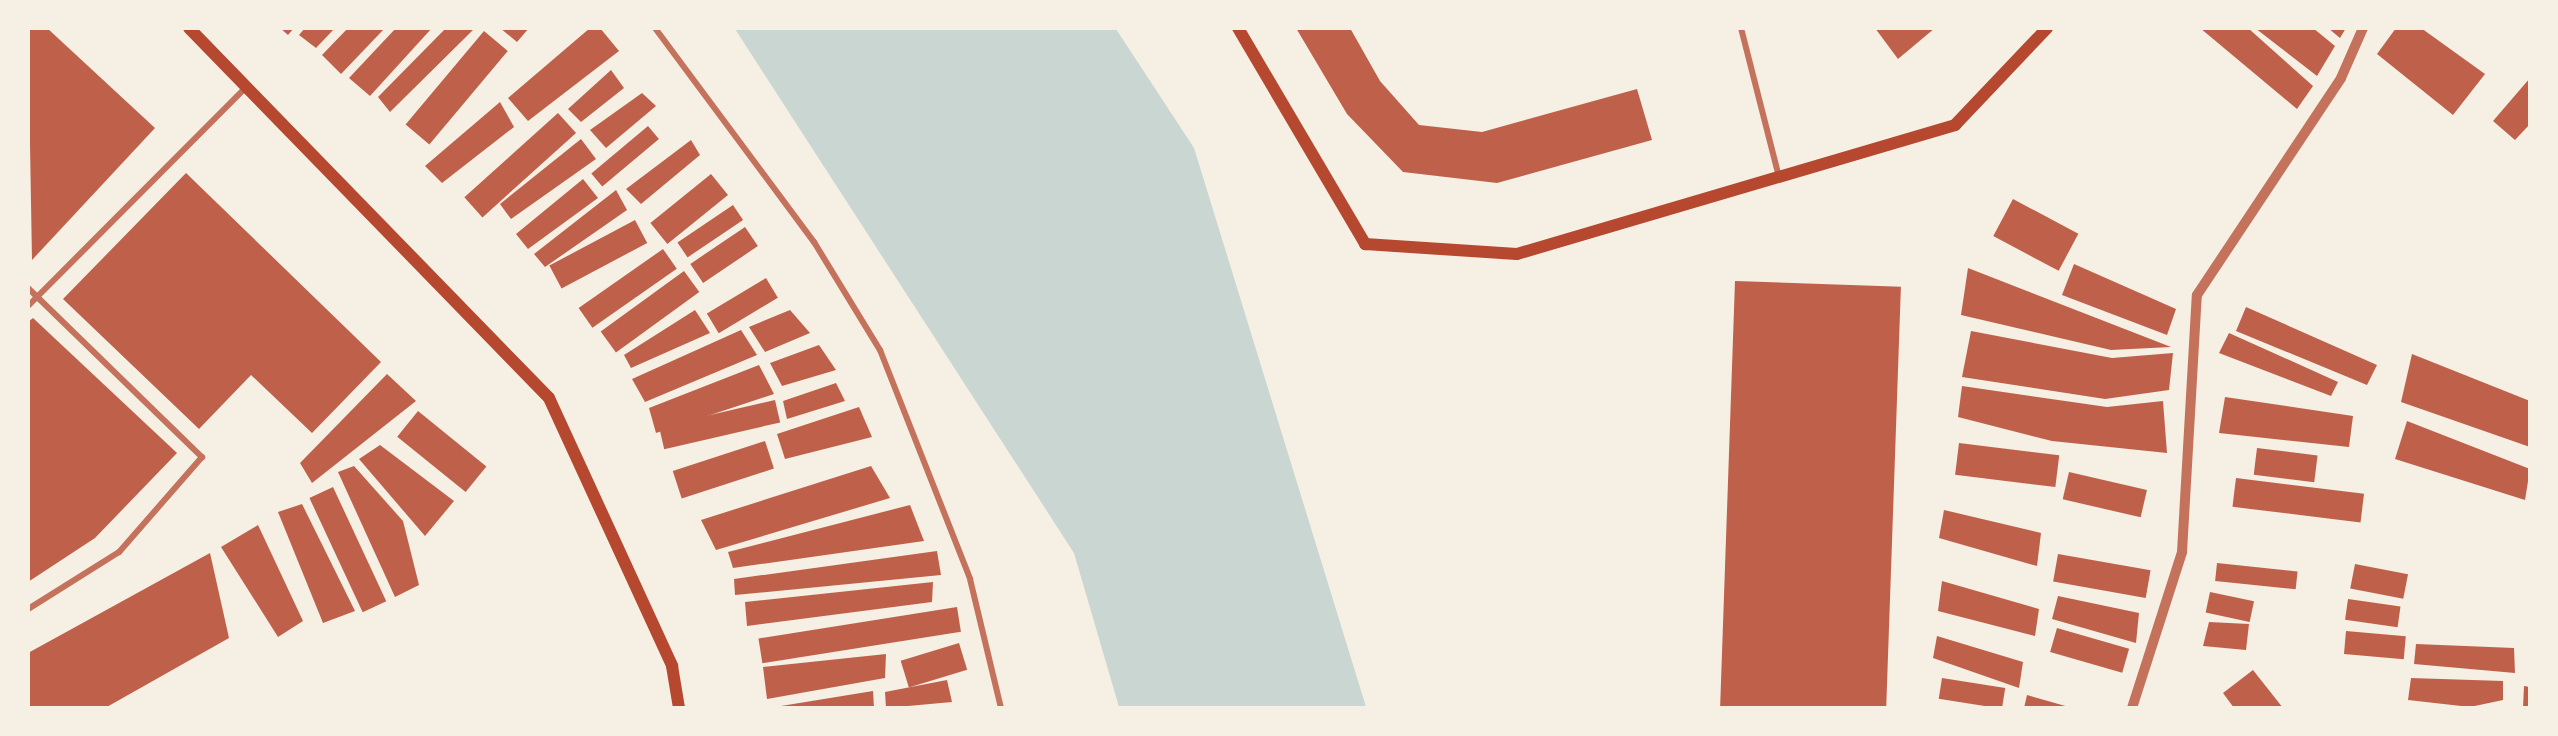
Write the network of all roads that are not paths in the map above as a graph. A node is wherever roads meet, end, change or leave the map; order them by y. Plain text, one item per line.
1 (189, 28) edge
2 (655, 28) edge
3 (1238, 28) edge
4 (1741, 28) edge
5 (2047, 28) edge
6 (2363, 28) edge
7 (247, 87) junction
8 (1779, 177) junction
9 (28, 288) edge
10 (38, 297) junction
11 (28, 306) edge
12 (28, 609) edge
13 (679, 708) edge
14 (1001, 708) edge
15 (2132, 708) edge

1 - 7 main road
2 - 14 street
3 - 8 main road
4 - 8 street
5 - 8 main road
6 - 15 street
7 - 10 street
7 - 13 main road
9 - 10 street
10 - 11 street
10 - 12 street

